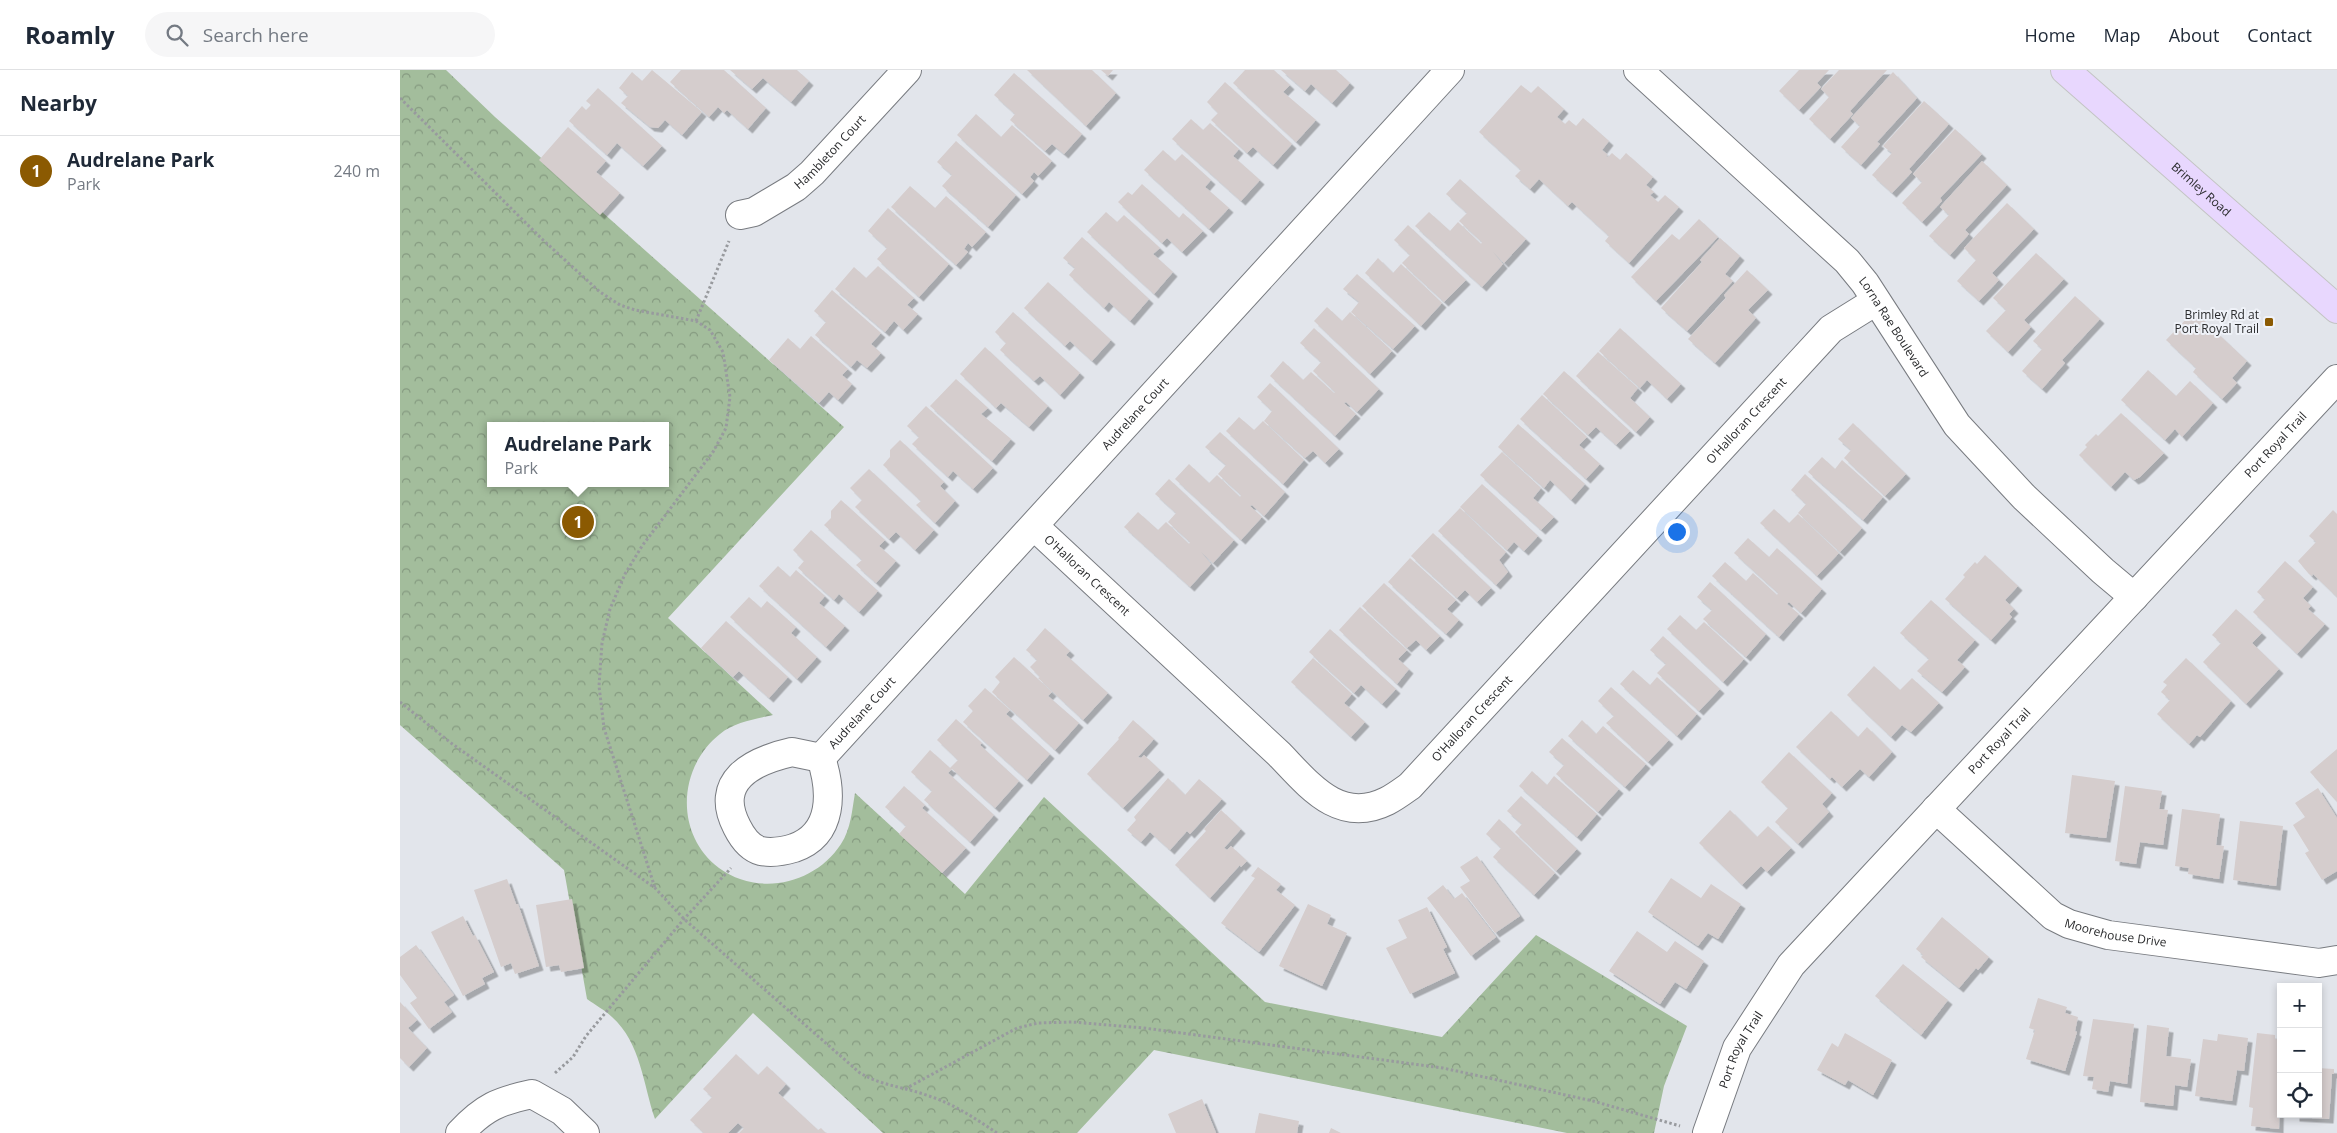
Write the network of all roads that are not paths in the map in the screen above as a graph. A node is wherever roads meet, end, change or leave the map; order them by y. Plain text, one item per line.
1 (907, 70) edge
2 (1450, 70) edge
3 (1638, 70) edge
4 (2065, 70) edge
5 (740, 215) road end
6 (1876, 301) junction
7 (2337, 309) edge
8 (2337, 379) edge
9 (1035, 526) junction
10 (2134, 597) junction
11 (821, 758) junction
12 (1936, 809) junction
13 (2337, 960) edge
14 (1695, 1130) edge
15 (460, 1133) edge
16 (585, 1133) edge

1 - 5 street, Hambleton Court
2 - 9 street, Audrelane Court
3 - 6 street, Lorna Rae Boulevard
4 - 7 main road, Brimley Road
6 - 9 street, O'Halloran Crescent
6 - 10 street, Lorna Rae Boulevard
8 - 10 street, Port Royal Trail
9 - 11 street, Audrelane Court
10 - 12 street, Port Royal Trail
11 - 11 street, Audrelane Court
12 - 13 street, Moorehouse Drive
12 - 14 street, Port Royal Trail
15 - 16 street

